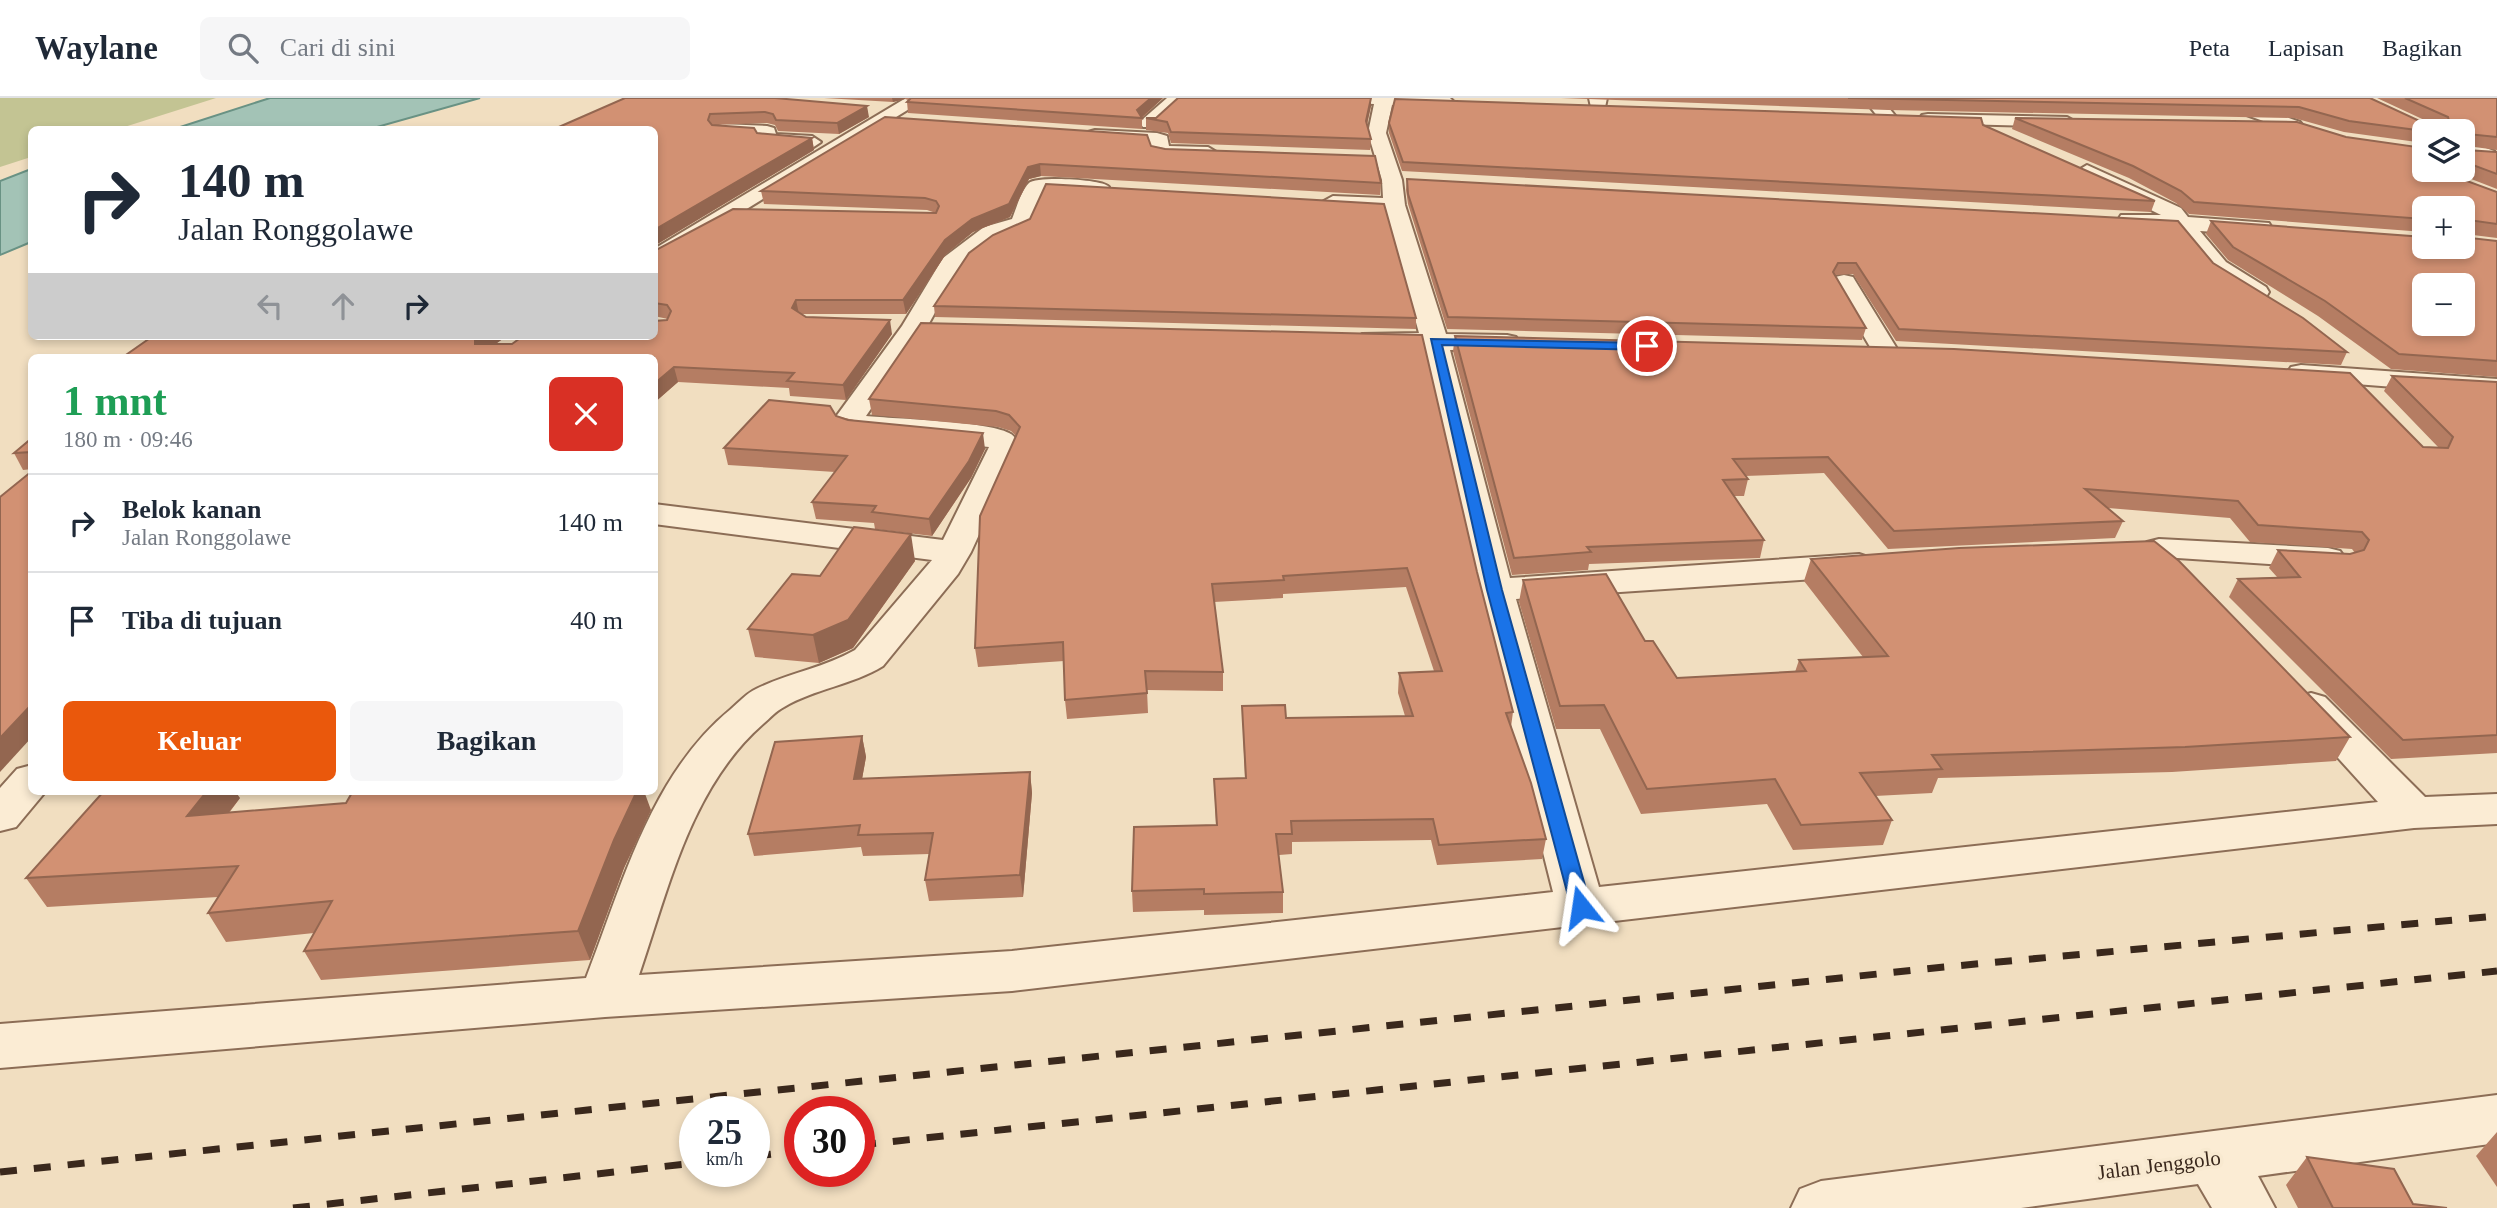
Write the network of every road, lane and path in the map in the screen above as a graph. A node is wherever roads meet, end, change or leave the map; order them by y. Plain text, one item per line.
1 (918, 98) edge
2 (1177, 98) edge
3 (1352, 98) edge
4 (1872, 98) edge
5 (2217, 98) edge
6 (1384, 100) junction
7 (1464, 103) edge
8 (1860, 117) edge
9 (1901, 118) junction
10 (1970, 120) junction
11 (1149, 122) edge
12 (2091, 122) edge
13 (2240, 125) edge
14 (2294, 126) junction
15 (722, 130) edge
16 (2312, 132) edge
17 (1070, 135) edge
18 (2021, 142) edge
19 (842, 144) junction
20 (2475, 150) edge
21 (1223, 153) edge
22 (2492, 156) edge
23 (1358, 158) edge
24 (2071, 164) edge
25 (1389, 169) junction
26 (1420, 181) edge
27 (1119, 189) edge
28 (1312, 200) edge
29 (1394, 205) junction
30 (732, 212) junction
31 (771, 213) edge
32 (2114, 220) edge
33 (2182, 223) junction
34 (667, 226) edge
35 (703, 229) junction
36 (2279, 230) edge
37 (658, 257) edge
38 (1844, 282) dead end
39 (2278, 305) edge
40 (906, 326) junction
41 (942, 328) edge
42 (1339, 339) edge
43 (1435, 342) junction
44 (1531, 344) edge
45 (1858, 351) edge
46 (2280, 372) edge
47 (2497, 387) edge
48 (658, 515) edge
49 (954, 552) junction
50 (2340, 559) edge
51 (1897, 561) edge
52 (2197, 588) edge
53 (1495, 590) junction
54 (2291, 686) edge
55 (28, 784) edge
56 (2497, 809) edge
57 (2413, 813) junction
58 (0, 816) edge
59 (1581, 907) junction
60 (605, 997) junction
61 (0, 1046) edge
62 (2497, 1119) edge
63 (2214, 1158) junction
64 (1821, 1208) edge
65 (2245, 1208) edge

1 - 19 street
2 - 11 street
3 - 6 street
4 - 9 street
5 - 14 street
6 - 7 street
6 - 25 street
8 - 9 street
9 - 10 street
10 - 12 street
10 - 18 street
13 - 14 street
14 - 16 street
15 - 19 street
17 - 21 street
19 - 30 street
20 - 22 street
23 - 25 street
24 - 33 street
25 - 26 street
25 - 29 street
27 - 40 street
28 - 29 street
29 - 43 street
30 - 31 street
30 - 35 street
32 - 33 street
33 - 36 street
33 - 39 street
34 - 35 street
35 - 37 street
38 - 45 street
40 - 41 street
40 - 49 street
42 - 43 street
43 - 44 street
43 - 53 street
46 - 47 street
48 - 49 street
49 - 60 street
50 - 52 street
51 - 53 street
53 - 59 street
54 - 57 street
55 - 58 street
56 - 57 street
57 - 59 street
59 - 60 street
60 - 61 street
62 - 63 street, Jalan Jenggolo
63 - 64 street, Jalan Jenggolo
63 - 65 street

